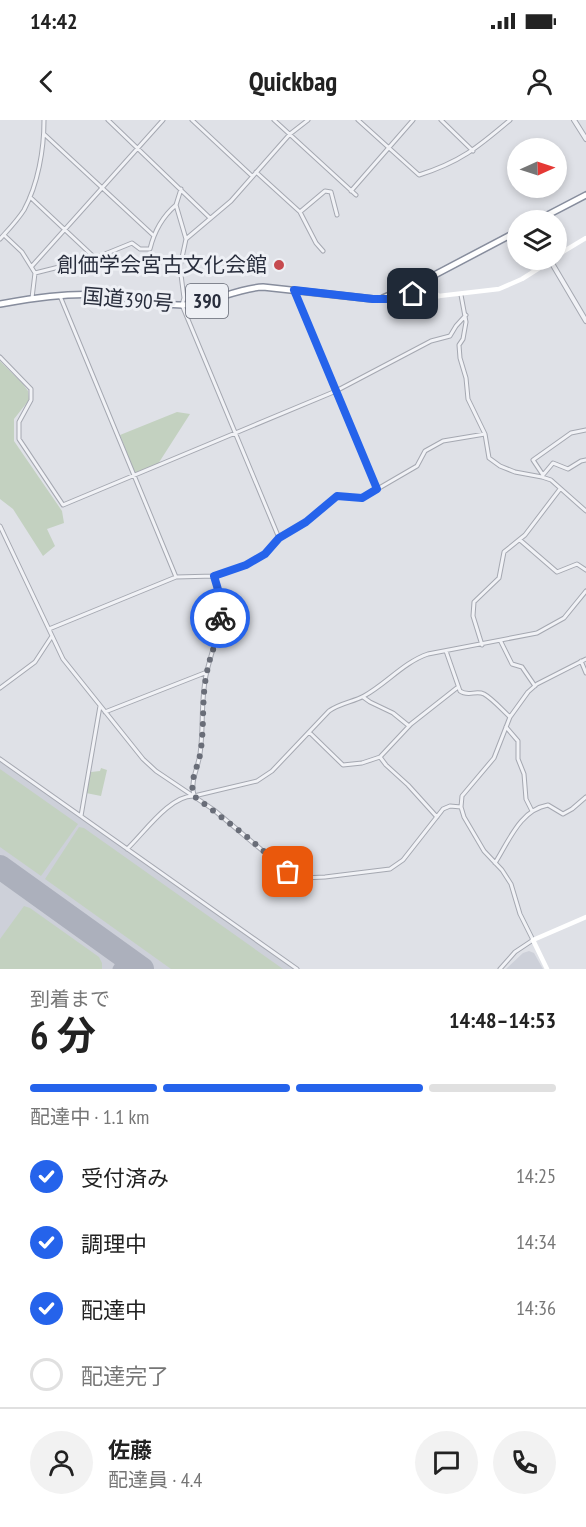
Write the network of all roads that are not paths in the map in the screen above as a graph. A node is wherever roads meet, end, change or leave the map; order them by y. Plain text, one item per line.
1 (44, 120) edge
2 (108, 120) edge
3 (163, 120) edge
4 (192, 120) edge
5 (274, 120) edge
6 (308, 120) edge
7 (358, 120) edge
8 (414, 120) edge
9 (441, 120) edge
10 (510, 120) edge
11 (574, 120) edge
12 (44, 134) junction
13 (290, 134) junction
14 (586, 140) edge
15 (138, 147) junction
16 (389, 148) junction
17 (473, 151) junction
18 (256, 172) junction
19 (252, 176) junction
20 (101, 188) junction
21 (181, 189) junction
22 (351, 191) junction
23 (356, 195) dead end
24 (586, 195) edge
25 (30, 197) junction
26 (176, 205) junction
27 (557, 210) edge
28 (300, 212) junction
29 (337, 215) dead end
30 (210, 218) junction
31 (64, 229) junction
32 (4, 235) junction
33 (153, 235) junction
34 (507, 237) edge
35 (586, 238) edge
36 (0, 239) edge
37 (186, 239) junction
38 (567, 249) edge
39 (323, 251) dead end
40 (95, 258) junction
41 (32, 266) junction
42 (534, 270) edge
43 (557, 270) edge
44 (35, 273) junction
45 (427, 278) junction
46 (294, 290) junction
47 (60, 295) junction
48 (461, 295) junction
49 (440, 297) junction
50 (32, 298) junction
51 (413, 299) junction
52 (379, 300) junction
53 (0, 304) edge
54 (182, 305) junction
55 (466, 315) junction
56 (586, 321) edge
57 (0, 357) edge
58 (336, 391) junction
59 (586, 430) edge
60 (236, 433) junction
61 (485, 434) junction
62 (586, 460) edge
63 (135, 475) junction
64 (543, 476) junction
65 (377, 489) junction
66 (560, 489) junction
67 (586, 511) edge
68 (0, 526) edge
69 (279, 538) junction
70 (520, 540) junction
71 (586, 570) edge
72 (214, 576) junction
73 (176, 577) junction
74 (586, 591) edge
75 (49, 630) junction
76 (52, 636) junction
77 (501, 641) junction
78 (482, 645) junction
79 (446, 651) junction
80 (586, 659) edge
81 (581, 661) junction
82 (207, 672) junction
83 (586, 673) edge
84 (535, 686) junction
85 (458, 687) junction
86 (0, 688) edge
87 (363, 697) junction
88 (100, 706) junction
89 (105, 712) junction
90 (510, 717) junction
91 (409, 726) junction
92 (506, 727) junction
93 (309, 732) junction
94 (380, 757) junction
95 (0, 759) edge
96 (194, 796) junction
97 (586, 797) edge
98 (462, 807) junction
99 (532, 810) junction
100 (81, 816) junction
101 (437, 817) junction
102 (127, 849) junction
103 (495, 863) junction
104 (586, 917) edge
105 (533, 940) junction
106 (297, 969) edge
107 (500, 969) edge
108 (547, 969) edge

1 - 12 street
2 - 15 street
3 - 15 street
4 - 19 street
5 - 13 street
6 - 13 street
7 - 16 street
8 - 16 street
9 - 17 street
10 - 17 street
11 - 14 street
12 - 20 street
12 - 25 street
13 - 18 street
13 - 22 street
15 - 20 street
15 - 21 street
16 - 17 street
16 - 22 street
18 - 19 street
18 - 28 street
19 - 30 street
20 - 31 street
20 - 33 street
21 - 26 street
21 - 30 street
22 - 23 street
24 - 27 highway
25 - 31 street
25 - 32 street
26 - 33 street
26 - 37 street
28 - 29 street
28 - 39 street
30 - 37 street
31 - 40 street
31 - 41 street
32 - 36 street
32 - 41 street
33 - 40 street
34 - 45 highway
35 - 38 main road
37 - 54 street
40 - 44 street
41 - 44 street
42 - 48 main road
43 - 56 street
44 - 50 street
45 - 49 main road
45 - 51 highway
45 - 52 highway
46 - 52 highway, 国道390号 / 390
46 - 54 highway, 国道390号 / 390
46 - 58 street
47 - 50 highway, 国道390号 / 390
47 - 54 highway, 国道390号 / 390
47 - 63 street
48 - 49 main road
48 - 55 street
49 - 51 main road
50 - 53 highway, 国道390号 / 390
51 - 52 highway, 国道390号 / 390
54 - 60 street
55 - 58 street
55 - 61 street
57 - 63 street
58 - 60 street
58 - 65 street
59 - 64 street
60 - 63 street
60 - 69 street
61 - 64 street
61 - 65 street
62 - 64 street
63 - 73 street
64 - 66 street
65 - 69 street
66 - 67 street
66 - 70 street
68 - 75 street
69 - 72 street
70 - 71 street
70 - 78 street
72 - 73 street
72 - 82 street
73 - 75 street
74 - 77 street
75 - 76 street
76 - 86 street
76 - 88 street
77 - 78 street
77 - 84 street
78 - 79 street
79 - 85 street
79 - 87 street
80 - 81 street
81 - 83 street
81 - 84 street
82 - 89 street
82 - 96 street
84 - 90 street
85 - 90 street
85 - 91 street
87 - 91 street
87 - 93 street
88 - 89 street
88 - 100 street
89 - 96 street
90 - 92 street
91 - 94 street
92 - 98 street
92 - 99 street
93 - 94 street
93 - 96 street
94 - 101 street
95 - 100 street
96 - 101 street
96 - 102 street
97 - 99 street
98 - 101 street
98 - 103 street
99 - 103 street
100 - 102 street
102 - 106 street
103 - 105 street
104 - 105 main road
105 - 107 street
105 - 108 main road

